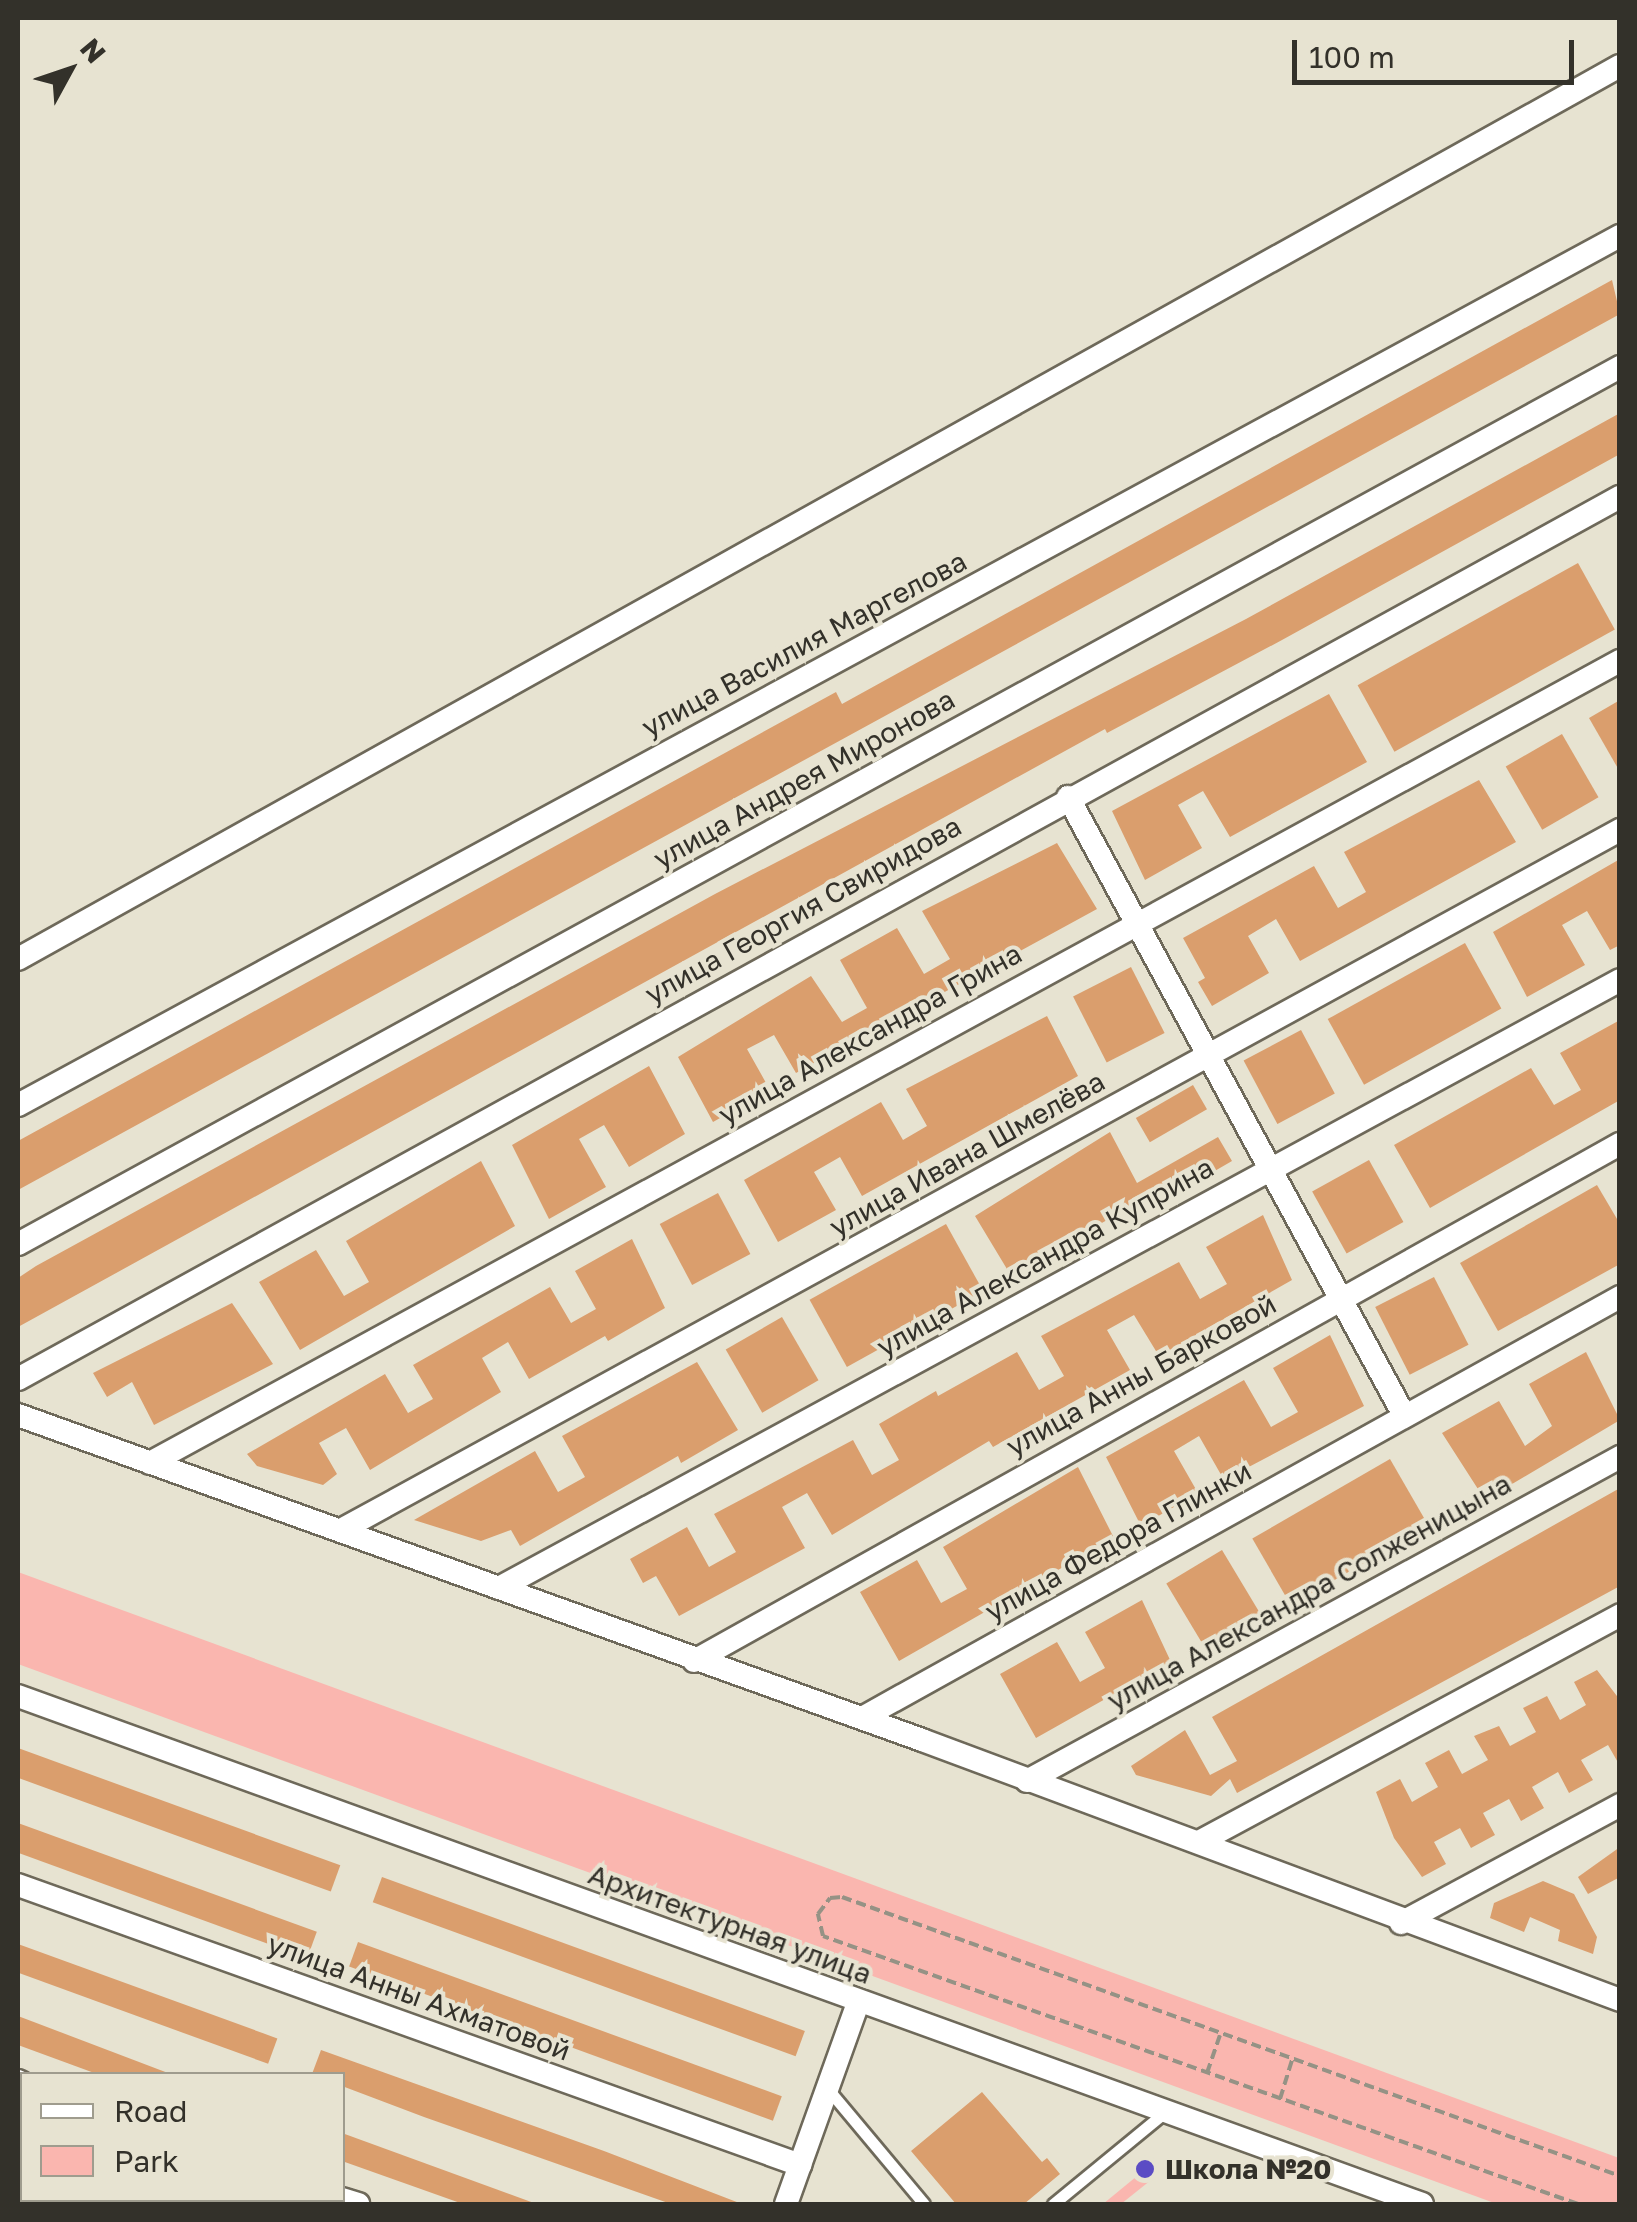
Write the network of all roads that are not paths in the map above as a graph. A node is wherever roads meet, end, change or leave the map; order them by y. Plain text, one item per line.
1 (1620, 66) edge
2 (1620, 236) edge
3 (1620, 367) edge
4 (1620, 497) edge
5 (1620, 661) edge
6 (1068, 797) junction
7 (1620, 830) edge
8 (1136, 922) junction
9 (18, 960) edge
10 (1620, 980) edge
11 (1208, 1056) junction
12 (18, 1105) edge
13 (1620, 1144) edge
14 (1270, 1169) junction
15 (18, 1244) edge
16 (1340, 1297) junction
17 (1620, 1297) edge
18 (18, 1379) edge
19 (18, 1414) edge
20 (1404, 1415) junction
21 (1620, 1456) edge
22 (150, 1463) junction
23 (343, 1530) junction
24 (499, 1588) junction
25 (1620, 1615) edge
26 (694, 1662) junction
27 (18, 1696) edge
28 (862, 1718) junction
29 (1027, 1780) junction
30 (1620, 1804) edge
31 (1199, 1842) junction
32 (18, 1885) edge
33 (1401, 1923) junction
34 (1613, 1992) edge
35 (858, 2003) junction
36 (828, 2088) junction
37 (1165, 2112) junction
38 (800, 2165) junction
39 (786, 2204) edge
40 (924, 2204) edge
41 (1053, 2204) edge
42 (1422, 2204) edge

1 - 9 street
2 - 12 street, улица Василия Маргелова
3 - 15 street, улица Андрея Миронова
4 - 6 street, улица Георгия Свиридова
5 - 8 street, улица Александра Грина
6 - 8 street
6 - 18 street, улица Георгия Свиридова
7 - 11 street, улица Ивана Шмелёва
8 - 11 street
8 - 22 street, улица Александра Грина
10 - 14 street, улица Александра Куприна
11 - 14 street
11 - 23 street, улица Ивана Шмелёва
13 - 16 street, улица Анны Барковой
14 - 16 street
14 - 24 street, улица Александра Куприна
16 - 20 street
16 - 26 street, улица Анны Барковой
17 - 20 street, улица Федора Глинки
19 - 22 street
20 - 28 street, улица Федора Глинки
21 - 29 street, улица Александра Солженицына
22 - 23 street
23 - 24 street
24 - 26 street
25 - 31 street
26 - 28 street
27 - 35 street, Архитектурная улица
28 - 29 street
29 - 31 street
30 - 33 street
31 - 33 street
32 - 38 street, улица Анны Ахматовой
33 - 34 street
35 - 36 street
35 - 37 street, Архитектурная улица
36 - 38 street
36 - 40 lane
37 - 41 lane
37 - 42 street, Архитектурная улица
38 - 39 street

